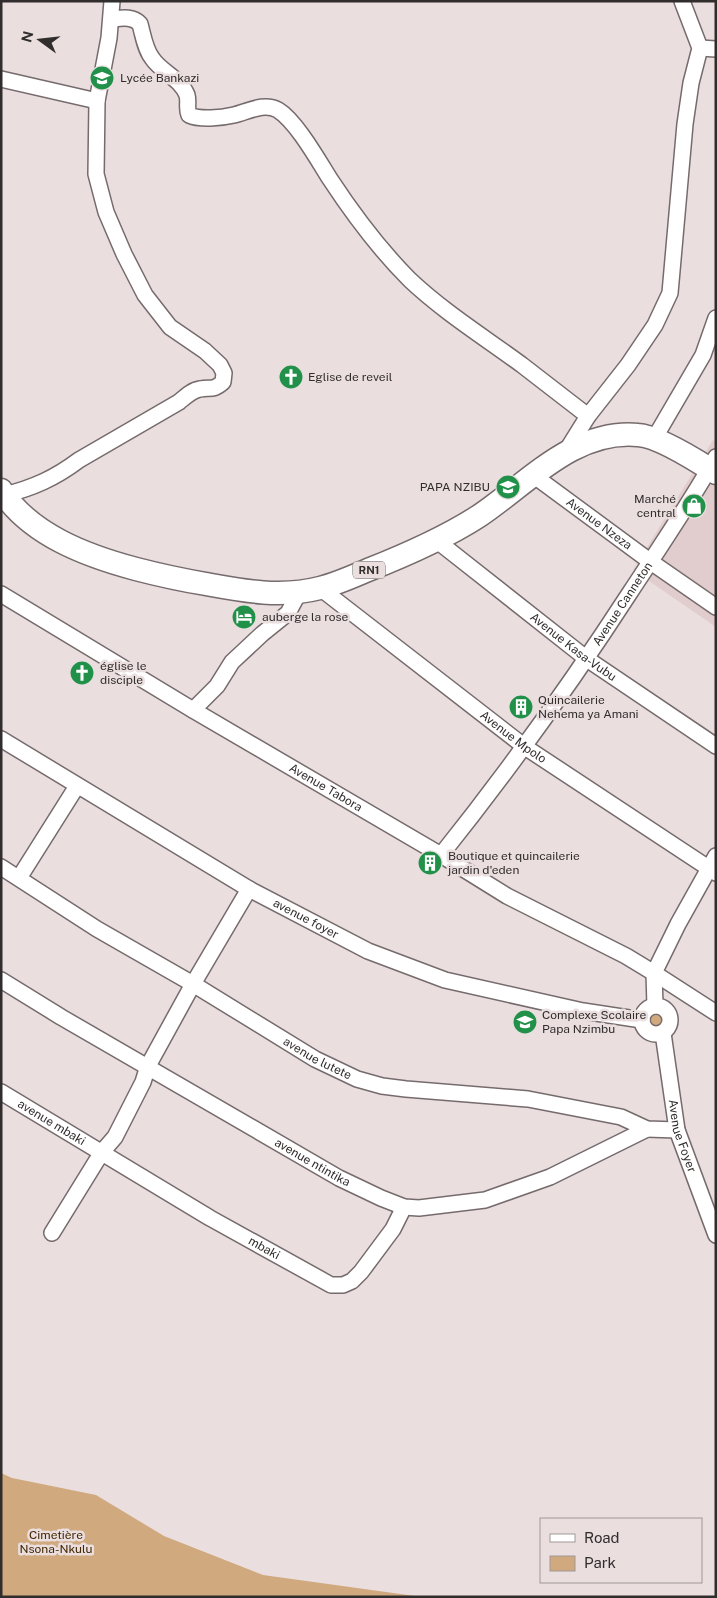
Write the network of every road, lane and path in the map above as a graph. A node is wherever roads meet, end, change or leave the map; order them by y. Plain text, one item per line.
1 (112, 1) edge
2 (682, 1) edge
3 (112, 19) junction
4 (700, 48) junction
5 (716, 49) edge
6 (1, 79) edge
7 (97, 101) junction
8 (716, 318) edge
9 (588, 416) junction
10 (654, 439) junction
11 (564, 454) junction
12 (714, 466) edge
13 (533, 475) junction
14 (3, 493) edge
15 (436, 540) junction
16 (651, 562) junction
17 (320, 588) junction
18 (294, 593) junction
19 (1, 594) edge
20 (716, 607) edge
21 (587, 659) junction
22 (193, 710) junction
23 (1, 739) edge
24 (525, 746) junction
25 (716, 746) edge
26 (77, 786) junction
27 (441, 855) junction
28 (713, 866) edge
29 (1, 867) edge
30 (19, 878) junction
31 (249, 889) junction
32 (654, 973) junction
33 (1, 980) edge
34 (194, 984) junction
35 (655, 1006) junction
36 (716, 1013) edge
37 (642, 1020) junction
38 (663, 1033) junction
39 (148, 1066) junction
40 (1, 1092) edge
41 (647, 1129) junction
42 (677, 1130) junction
43 (102, 1152) junction
44 (404, 1207) junction
45 (52, 1234) dead end
46 (716, 1235) edge

1 - 3 street
2 - 4 street
3 - 7 street
3 - 9 street
4 - 5 street
4 - 9 street
6 - 7 street
7 - 14 street
8 - 10 street
9 - 11 street
10 - 11 highway, RN1
10 - 12 highway, RN1
11 - 13 highway, RN1
12 - 16 street, Avenue Canneton
13 - 15 highway, RN1
13 - 16 street, Avenue Nzeza
14 - 18 highway, RN1
15 - 17 highway, RN1
15 - 21 street, Avenue Kasa-Vubu
16 - 20 street, Avenue Nzeza
16 - 21 street, Avenue Canneton
17 - 18 highway, RN1
17 - 24 street, Avenue Mpolo
18 - 22 street
19 - 22 street, Avenue Tabora
21 - 24 street, Avenue Canneton
21 - 25 street, Avenue Kasa-Vubu
22 - 27 street, Avenue Tabora
23 - 26 street, avenue foyer
24 - 27 street, Avenue Canneton
24 - 28 street, Avenue Mpolo
26 - 30 street
26 - 31 street, avenue foyer
27 - 32 street, Avenue Tabora
28 - 32 street
29 - 30 street, avenue lutete
30 - 34 street, avenue lutete
31 - 34 street
31 - 37 street, avenue foyer
32 - 35 street
32 - 36 street, Avenue Tabora
33 - 39 street, avenue ntintika
34 - 39 street
34 - 41 street, avenue lutete
35 - 37 street
35 - 38 street
37 - 38 street
38 - 42 street, Avenue Foyer
39 - 43 street
39 - 44 street, avenue ntintika
40 - 43 street, avenue mbaki
41 - 42 street, avenue lutete
41 - 44 street, avenue ntintika
42 - 46 street, Avenue Foyer
43 - 44 street, mbaki
43 - 45 street

